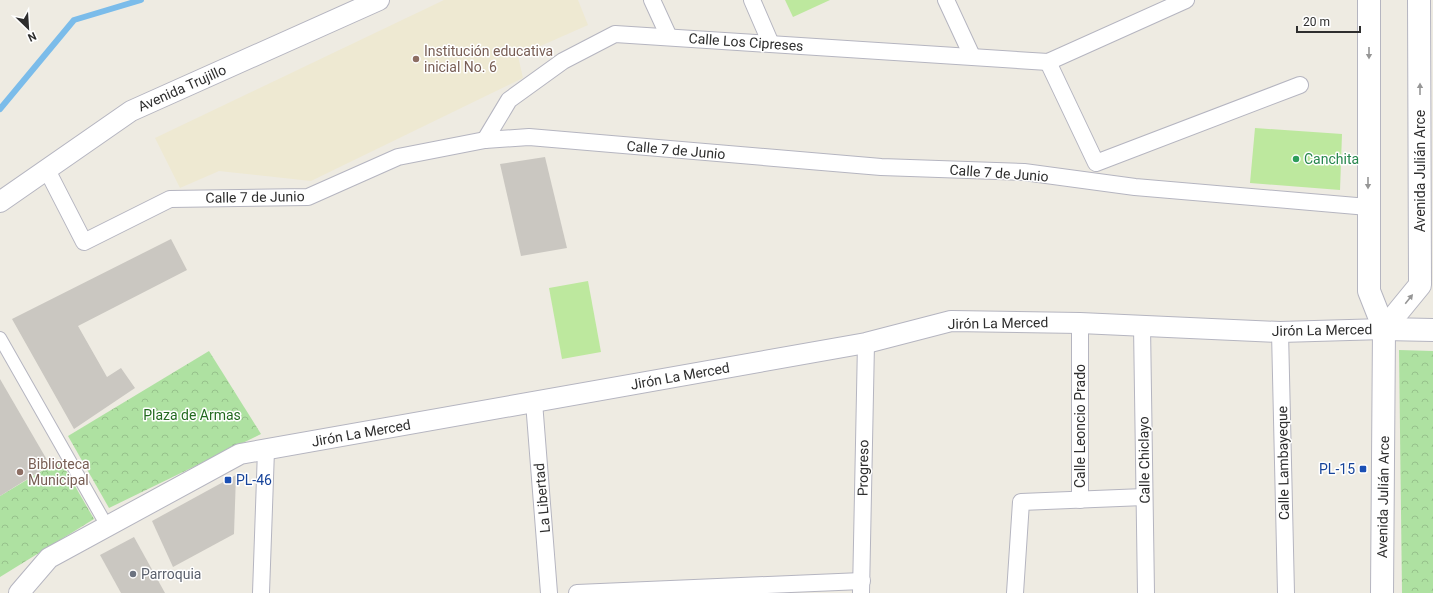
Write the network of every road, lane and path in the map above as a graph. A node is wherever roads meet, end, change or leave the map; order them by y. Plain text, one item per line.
1 (379, 0) edge
2 (652, 0) edge
3 (752, 0) edge
4 (946, 0) edge
5 (1186, 0) edge
6 (1369, 0) edge
7 (1419, 0) edge
8 (669, 37) junction
9 (771, 44) junction
10 (972, 56) junction
11 (1048, 62) junction
12 (1300, 85) dead end
13 (485, 140) junction
14 (47, 170) junction
15 (0, 202) edge
16 (1368, 207) junction
17 (1080, 323) junction
18 (1142, 326) junction
19 (1384, 329) junction
20 (1433, 330) edge
21 (1280, 332) junction
22 (0, 338) edge
23 (866, 343) junction
24 (534, 402) junction
25 (266, 450) junction
26 (1144, 498) junction
27 (1080, 500) junction
28 (108, 526) junction
29 (862, 587) edge
30 (19, 593) edge
31 (261, 593) edge
32 (549, 593) edge
33 (577, 593) edge
34 (1016, 593) edge
35 (1146, 593) edge
36 (1286, 593) edge
37 (1382, 593) edge

1 - 14 street, Avenida Trujillo
2 - 8 street
3 - 9 street
4 - 10 street
5 - 11 street
6 -> 16 main road, Avenida Julián Arce
19 -> 7 main road, Avenida Julián Arce
8 - 9 street, Calle Los Cipreses
8 - 13 street, Calle Los Cipreses
9 - 10 street, Calle Los Cipreses
10 - 11 street, Calle Los Cipreses
11 - 12 street
13 - 14 street, Calle 7 de Junio
13 - 16 street, Calle 7 de Junio
14 - 15 street, Avenida Trujillo
16 - 19 main road, Avenida Julián Arce
17 - 18 street, Jirón La Merced
17 - 23 street, Jirón La Merced
17 - 27 street, Calle Leoncio Prado
18 - 21 street, Jirón La Merced
18 - 26 street, Calle Chiclayo
19 - 20 main road
19 - 21 street, Jirón La Merced
19 - 37 main road, Avenida Julián Arce
21 - 36 street, Calle Lambayeque
22 - 28 street
23 - 24 street, Jirón La Merced
23 - 29 street, Progreso
24 - 25 street, Jirón La Merced
24 - 32 street, La Libertad
25 - 28 street, Jirón La Merced
25 - 31 street
26 - 27 street
26 - 35 street, Calle Chiclayo
27 - 34 street, Calle Leoncio Prado
28 - 30 street, Jirón La Merced
29 - 33 street

